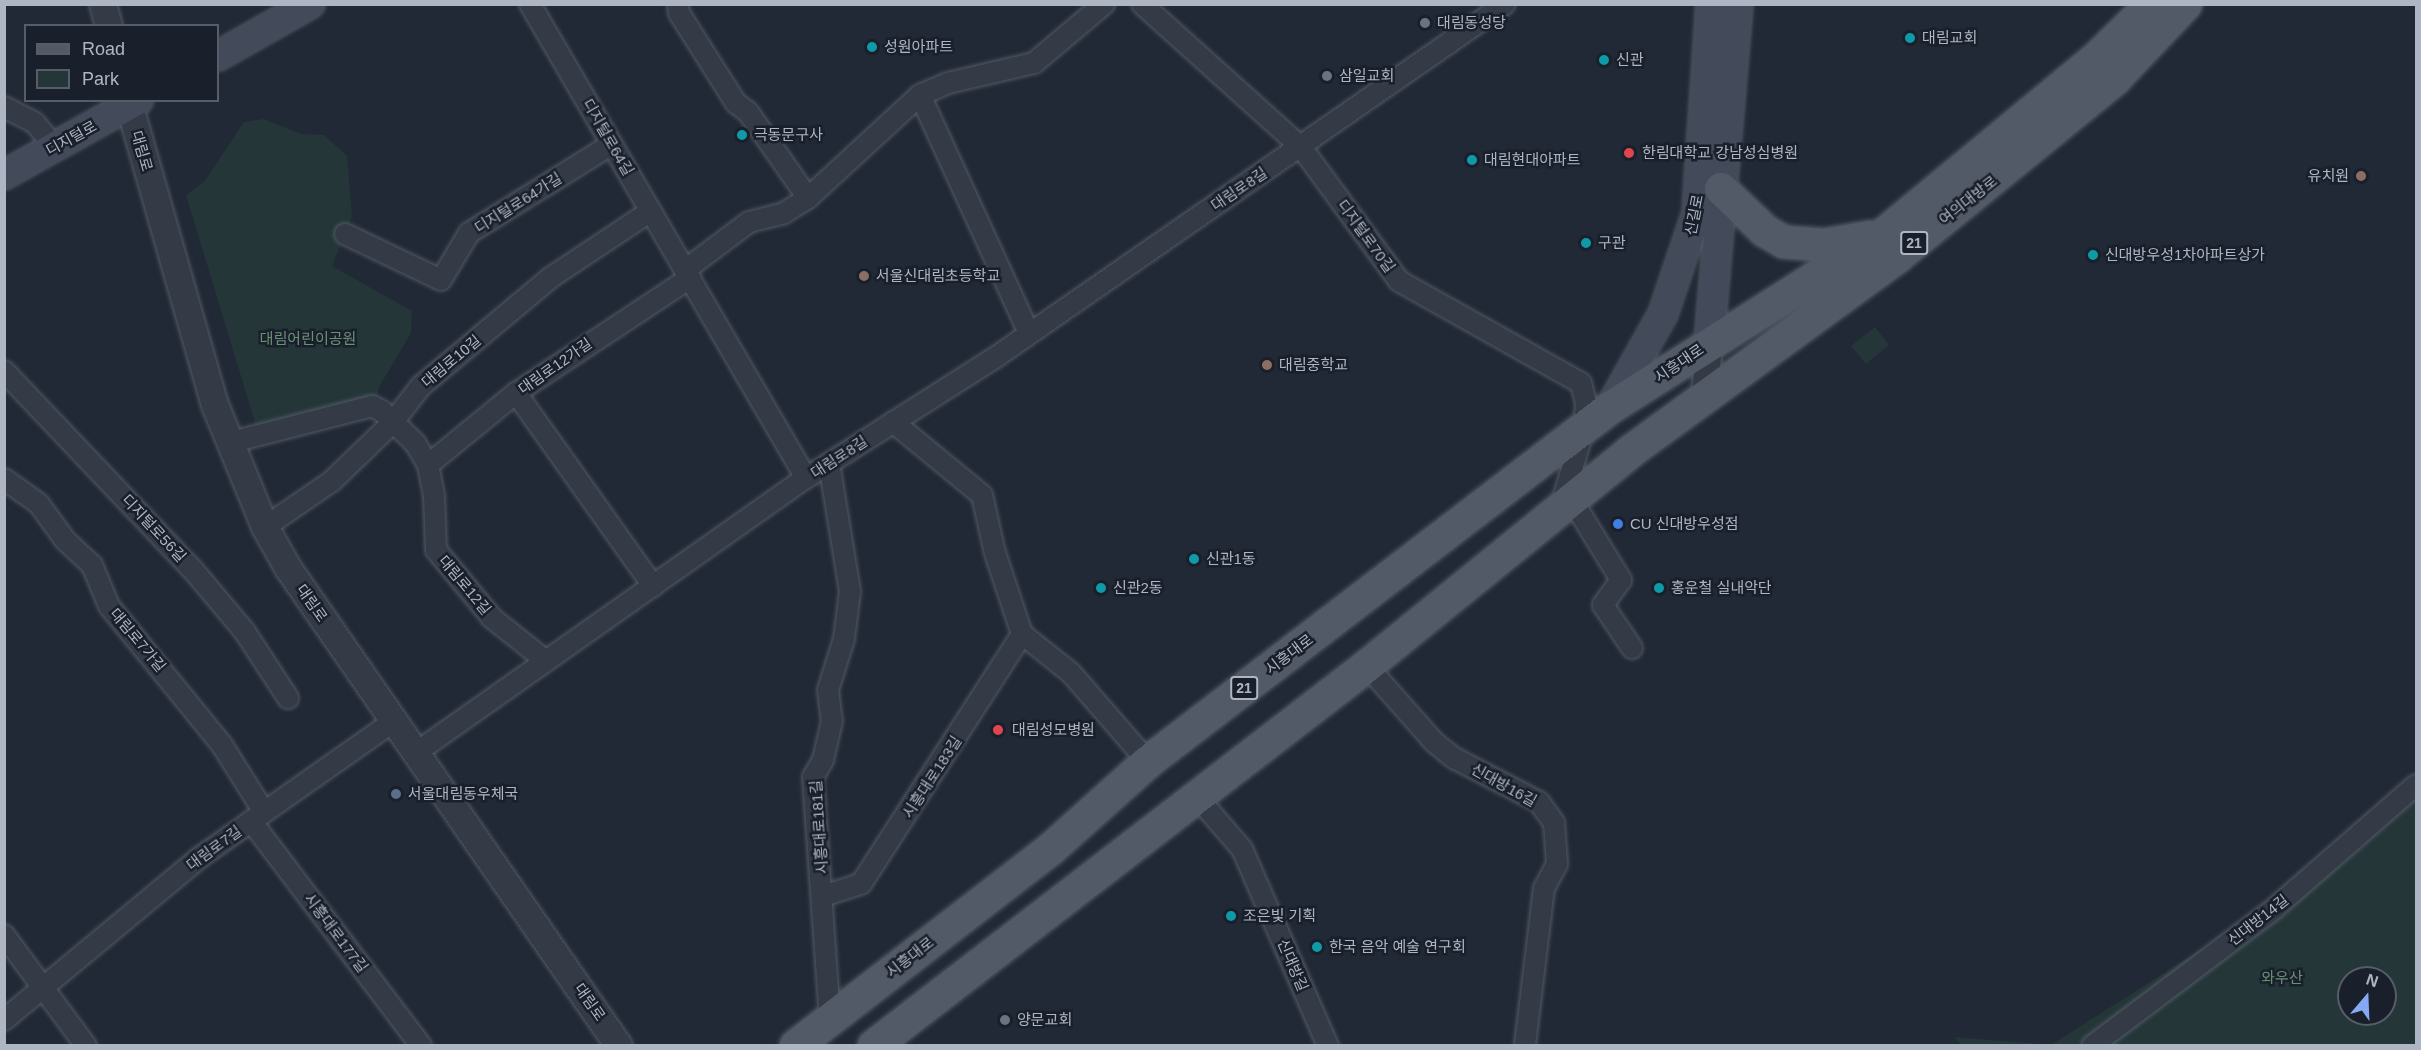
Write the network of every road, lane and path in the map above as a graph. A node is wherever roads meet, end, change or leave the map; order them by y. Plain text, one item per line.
1 (103, 4) edge
2 (310, 4) edge
3 (530, 4) edge
4 (1104, 4) edge
5 (1142, 4) edge
6 (1505, 4) edge
7 (1711, 4) edge
8 (1738, 4) edge
9 (2152, 4) edge
10 (2186, 4) edge
11 (677, 5) edge
12 (108, 24) edge
13 (219, 55) edge
14 (920, 95) junction
15 (132, 102) edge
16 (4, 106) edge
17 (612, 144) junction
18 (1301, 147) junction
19 (50, 150) junction
20 (4, 175) edge
21 (1721, 189) junction
22 (808, 198) junction
23 (651, 211) junction
24 (345, 234) dead end
25 (1883, 235) junction
26 (688, 274) junction
27 (1029, 333) junction
28 (1709, 343) junction
29 (4, 371) edge
30 (516, 393) junction
31 (1705, 397) junction
32 (1610, 408) junction
33 (393, 422) junction
34 (893, 422) junction
35 (1584, 429) junction
36 (228, 443) junction
37 (829, 463) junction
38 (428, 465) junction
39 (806, 478) junction
40 (4, 479) edge
41 (1566, 504) junction
42 (264, 527) junction
43 (652, 586) junction
44 (1022, 634) junction
45 (1632, 648) dead end
46 (546, 662) junction
47 (1367, 666) junction
48 (288, 698) dead end
49 (395, 720) junction
50 (417, 752) junction
51 (1148, 762) junction
52 (2416, 785) edge
53 (1197, 796) junction
54 (258, 816) junction
55 (823, 896) junction
56 (4, 935) edge
57 (43, 989) junction
58 (830, 1019) junction
59 (4, 1020) edge
60 (86, 1046) edge
61 (421, 1046) edge
62 (619, 1046) edge
63 (796, 1046) edge
64 (874, 1046) edge
65 (1328, 1046) edge
66 (1525, 1046) edge
67 (2092, 1046) edge

1 - 12 street
2 - 13 main road
3 - 17 street, 디지털로64길
4 - 14 street
5 - 18 street, 디지털로70길
6 - 18 street, 대림로8길
7 - 32 main road, 신길로
8 - 21 main road, 신길로
9 - 25 main road, 여의대방로
10 - 31 main road, 여의대방로 / 21
11 - 22 street
14 - 22 street
14 - 27 street
15 - 19 main road, 디지털로
15 - 36 street, 대림로
16 - 19 street
17 - 23 street, 디지털로64길
17 - 24 street, 디지털로64가길
18 - 27 street, 대림로8길
18 - 35 street, 디지털로70길
19 - 20 main road, 디지털로
21 - 25 main road
21 - 28 main road, 신길로
22 - 26 street
23 - 26 street, 디지털로64길
23 - 33 street, 대림로10길
25 - 28 main road, 여의대방로
26 - 30 street, 대림로12가길
26 - 39 street, 디지털로64길
27 - 34 street, 대림로8길
28 - 31 street, 신길로
28 - 32 main road, 시흥대로 / 21
29 - 48 street, 디지털로56길
30 - 38 street, 대림로12가길
30 - 43 street
31 - 41 main road
32 - 35 main road, 시흥대로 / 21
33 - 36 street, 대림로12길
33 - 38 street, 대림로12길
33 - 42 street, 대림로10길
34 - 37 street, 대림로8길
34 - 44 street
35 - 41 street, 디지털로70길
35 - 51 main road, 시흥대로 / 21
36 - 42 street, 대림로
37 - 39 street, 대림로8길
37 - 55 street, 시흥대로181길
38 - 46 street, 대림로12길
39 - 43 street, 대림로8길
40 - 54 street, 대림로7가길
41 - 45 street
41 - 47 main road
42 - 49 street, 대림로
43 - 46 street, 대림로8길
44 - 51 street
44 - 55 street, 시흥대로183길
46 - 50 street, 대림로8길
47 - 53 main road
47 - 66 street, 신대방16길
49 - 50 street, 대림로
49 - 54 street, 대림로7길
50 - 62 street, 대림로
51 - 58 main road, 시흥대로 / 21
52 - 67 street, 신대방14길
53 - 64 main road
53 - 65 street, 신대방길
54 - 57 street, 대림로7길
54 - 61 street, 시흥대로177길
55 - 58 street, 시흥대로181길
56 - 57 street
57 - 59 street, 대림로7길
57 - 60 street
58 - 63 main road, 시흥대로 / 21

